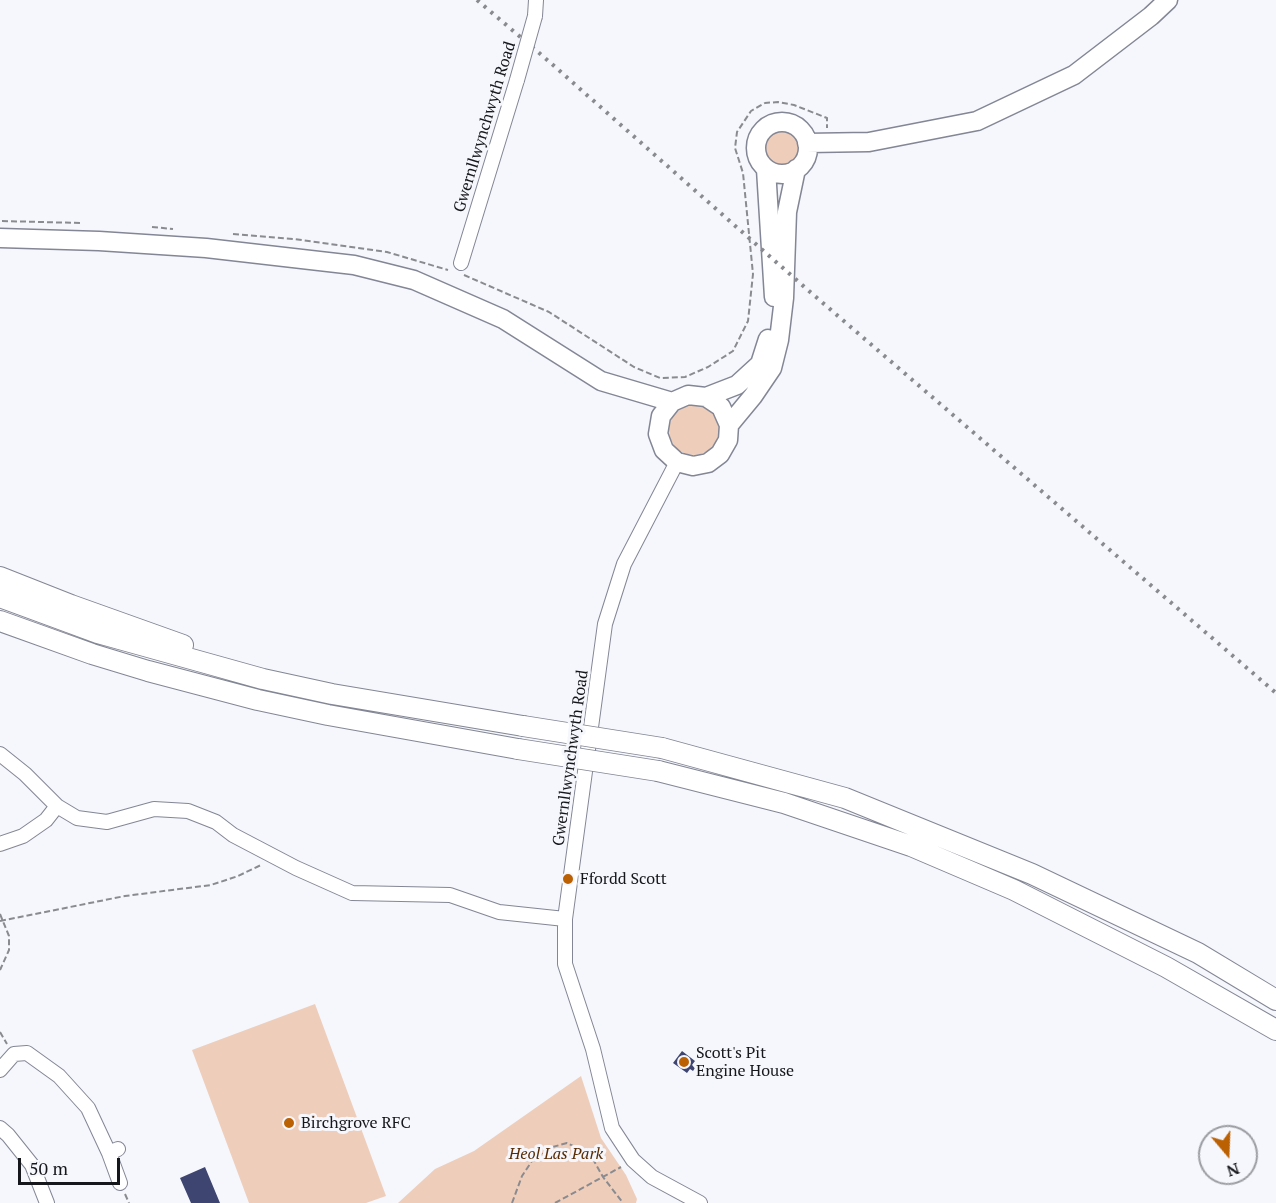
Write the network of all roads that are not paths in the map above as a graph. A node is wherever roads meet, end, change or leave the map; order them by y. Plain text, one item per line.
1 (536, 0) edge
2 (1168, 0) edge
3 (807, 143) junction
4 (766, 169) junction
5 (796, 170) junction
6 (0, 238) edge
7 (461, 263) dead end
8 (705, 397) junction
9 (672, 402) junction
10 (729, 424) junction
11 (677, 462) junction
12 (0, 577) edge
13 (0, 597) edge
14 (0, 621) edge
15 (0, 632) edge
16 (92, 654) junction
17 (409, 707) junction
18 (0, 754) edge
19 (57, 806) junction
20 (0, 844) edge
21 (565, 919) junction
22 (1276, 1000) edge
23 (1276, 1030) edge
24 (0, 1070) edge
25 (0, 1128) edge
26 (120, 1183) dead end
27 (46, 1203) edge
28 (700, 1203) edge

1 - 7 street, Gwernllwynchwyth Road, bridge
2 - 3 main road
3 - 4 main road
3 - 5 main road
4 - 5 main road
4 - 8 main road
5 - 10 main road
6 - 9 main road
8 - 9 main road
8 - 10 main road
9 - 11 main road
10 - 11 main road
11 - 21 street, Gwernllwynchwyth Road
12 - 17 highway
13 - 17 highway
14 - 16 highway
15 - 16 highway
16 - 23 highway, bridge
17 - 22 highway, bridge
18 - 19 street
19 - 20 street
19 - 21 street
21 - 28 street, Gwernllwynchwyth Road
24 - 26 street
25 - 27 street

